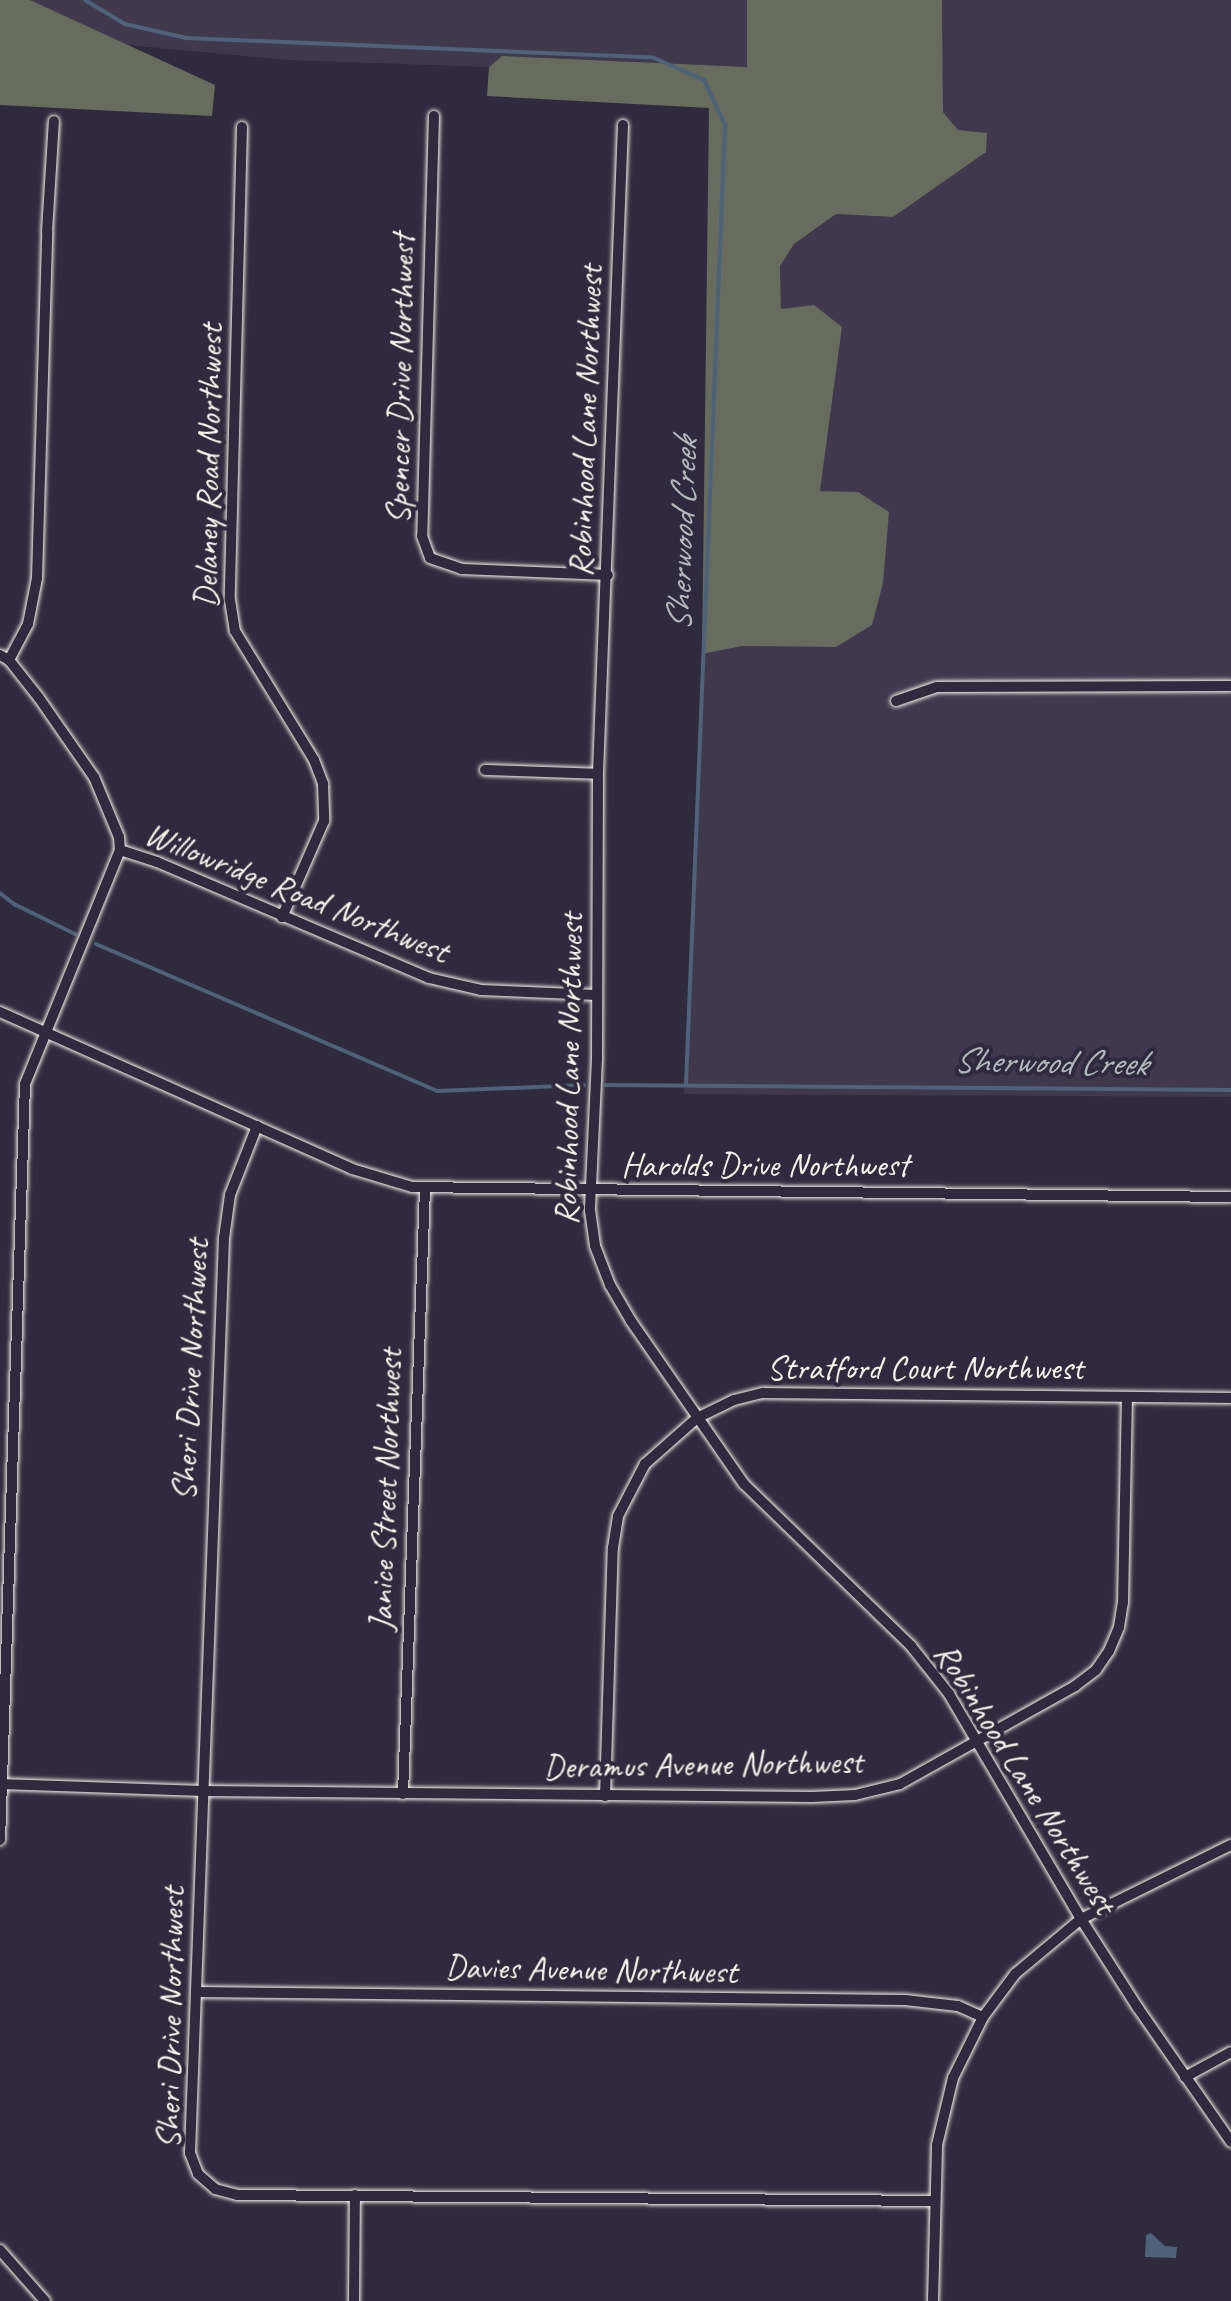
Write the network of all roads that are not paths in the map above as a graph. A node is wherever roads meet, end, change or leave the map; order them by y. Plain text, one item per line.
1 (434, 116) dead end
2 (54, 121) dead end
3 (623, 125) dead end
4 (242, 127) dead end
5 (608, 575) junction
6 (5, 657) edge
7 (1231, 686) edge
8 (896, 701) dead end
9 (485, 770) dead end
10 (598, 774) junction
11 (120, 850) junction
12 (282, 917) junction
13 (597, 995) junction
14 (0, 1012) edge
15 (45, 1035) junction
16 (257, 1126) junction
17 (425, 1189) junction
18 (590, 1191) junction
19 (1231, 1197) edge
20 (1127, 1397) junction
21 (1231, 1398) edge
22 (697, 1418) junction
23 (978, 1742) junction
24 (1, 1784) edge
25 (203, 1791) junction
26 (403, 1794) junction
27 (605, 1796) junction
28 (0, 1840) edge
29 (1231, 1845) edge
30 (1081, 1919) junction
31 (196, 1992) junction
32 (983, 2017) junction
33 (1231, 2052) edge
34 (1185, 2077) junction
35 (1231, 2142) edge
36 (355, 2195) junction
37 (934, 2201) junction
38 (0, 2250) edge
39 (45, 2301) edge
40 (354, 2301) edge
41 (933, 2301) edge

1 - 5 street, Spencer Drive Northwest
2 - 6 street
3 - 5 street, Robinhood Lane Northwest
4 - 12 street, Delaney Road Northwest
5 - 10 street, Robinhood Lane Northwest
6 - 11 street
7 - 8 street
9 - 10 street
10 - 13 street, Robinhood Lane Northwest
11 - 12 street, Willowridge Road Northwest
11 - 15 street
12 - 13 street, Willowridge Road Northwest
13 - 18 street, Robinhood Lane Northwest
14 - 15 street, Harolds Drive Northwest
15 - 16 street, Harolds Drive Northwest
15 - 24 street
16 - 17 street, Harolds Drive Northwest
16 - 25 street, Sheri Drive Northwest
17 - 18 street, Harolds Drive Northwest
17 - 26 street, Janice Street Northwest
18 - 19 street, Harolds Drive Northwest
18 - 22 street, Robinhood Lane Northwest
20 - 21 street, Stratford Court Northwest
20 - 22 street, Stratford Court Northwest
20 - 23 street, Deramus Avenue Northwest
22 - 23 street, Robinhood Lane Northwest
22 - 27 street, Stratford Court Northwest
23 - 27 street, Deramus Avenue Northwest
23 - 30 street, Robinhood Lane Northwest
24 - 25 street, Deramus Avenue Northwest
24 - 28 street
25 - 26 street, Deramus Avenue Northwest
25 - 31 street, Sheri Drive Northwest
26 - 27 street, Deramus Avenue Northwest
29 - 30 street
30 - 32 street
30 - 34 street, Robinhood Lane Northwest
31 - 32 street, Davies Avenue Northwest
31 - 36 street, Sheri Drive Northwest
32 - 37 street
33 - 34 street
34 - 35 street, Robinhood Lane Northwest
36 - 37 street, Sheri Drive Northwest
36 - 40 street
37 - 41 street
38 - 39 street

